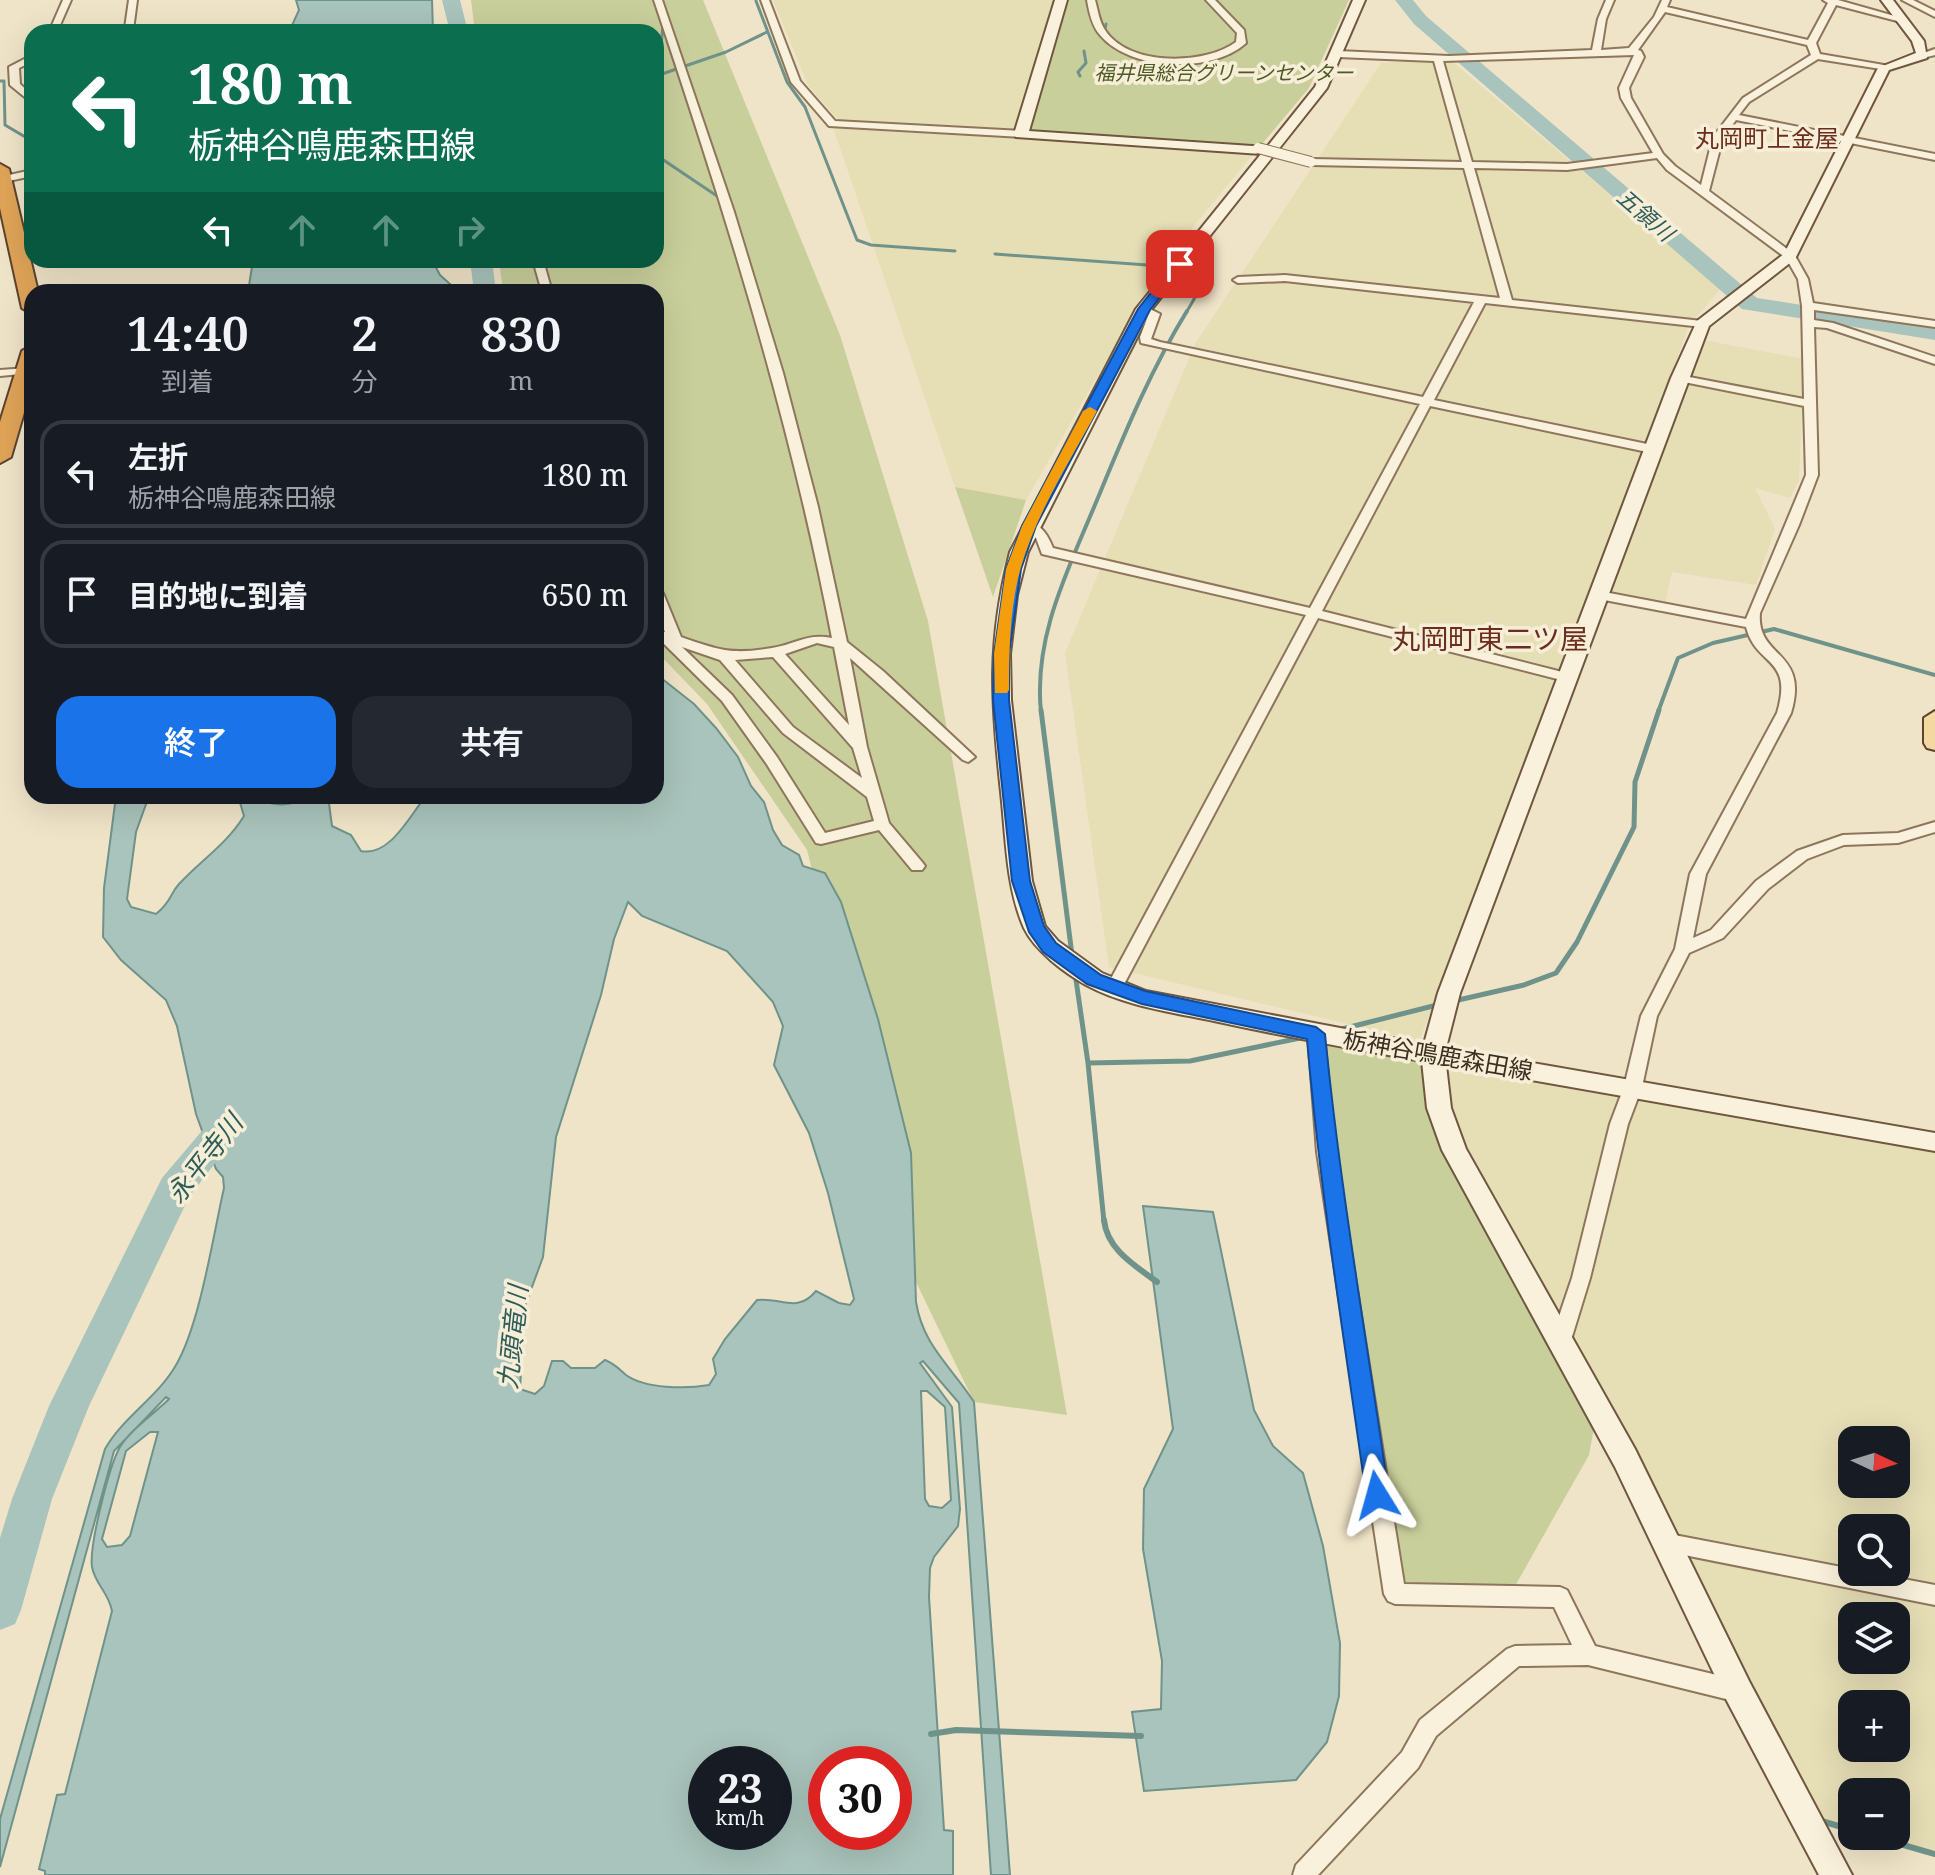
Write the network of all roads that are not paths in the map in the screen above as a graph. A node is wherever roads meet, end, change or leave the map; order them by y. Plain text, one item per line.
1 (67, 0) edge
2 (133, 0) edge
3 (658, 0) edge
4 (765, 0) edge
5 (1061, 0) edge
6 (1091, 0) edge
7 (1210, 0) edge
8 (1359, 0) edge
9 (1610, 0) edge
10 (1887, 0) edge
11 (1906, 0) edge
12 (1831, 1) edge
13 (1663, 4) edge
14 (1935, 14) edge
15 (1901, 19) junction
16 (56, 24) edge
17 (130, 24) edge
18 (1811, 43) junction
19 (1632, 51) junction
20 (1596, 52) junction
21 (1929, 53) edge
22 (1338, 54) junction
23 (1816, 56) junction
24 (1438, 59) junction
25 (24, 62) edge
26 (1884, 68) junction
27 (24, 93) edge
28 (1733, 117) junction
29 (1021, 134) junction
30 (1847, 139) junction
31 (1264, 150) junction
32 (1659, 155) junction
33 (1935, 157) edge
34 (1466, 165) junction
35 (24, 173) edge
36 (2, 174) edge
37 (1704, 192) junction
38 (5, 210) edge
39 (1790, 256) junction
40 (1238, 280) dead end
41 (25, 284) edge
42 (1481, 300) junction
43 (1507, 302) junction
44 (1808, 306) junction
45 (1144, 309) junction
46 (1810, 323) junction
47 (1702, 324) junction
48 (1935, 324) edge
49 (1935, 361) edge
50 (24, 363) edge
51 (0, 373) edge
52 (1679, 378) junction
53 (24, 380) edge
54 (1427, 401) junction
55 (1812, 404) junction
56 (1652, 449) junction
57 (0, 457) edge
58 (1029, 526) junction
59 (1599, 595) junction
60 (664, 612) edge
61 (1314, 613) junction
62 (1752, 624) junction
63 (664, 636) edge
64 (664, 637) edge
65 (675, 639) junction
66 (841, 644) junction
67 (776, 652) junction
68 (725, 657) junction
69 (1569, 678) junction
70 (1935, 718) edge
71 (1935, 743) edge
72 (860, 747) junction
73 (968, 757) dead end
74 (874, 795) junction
75 (882, 824) junction
76 (1935, 827) edge
77 (917, 866) dead end
78 (1683, 949) junction
79 (1104, 984) junction
80 (1316, 1034) junction
81 (1433, 1054) junction
82 (1633, 1087) junction
83 (1935, 1142) edge
84 (1561, 1340) junction
85 (1664, 1542) junction
86 (1935, 1595) edge
87 (1588, 1655) junction
88 (1738, 1691) junction
89 (1304, 1873) dead end
90 (1836, 1875) edge

1 - 16 street
2 - 17 street
3 - 66 street
4 - 29 street
5 - 29 street
6 - 7 street
8 - 22 street, 栃神谷鳴鹿森田線
9 - 20 street
10 - 15 street
11 - 14 street
12 - 15 street
12 - 18 street
13 - 18 street
13 - 19 street
15 - 21 street
18 - 23 street
19 - 20 street
19 - 32 street
20 - 24 street
21 - 26 street
22 - 24 street
22 - 31 street, 栃神谷鳴鹿森田線
23 - 26 street
23 - 28 street
24 - 34 street
25 - 27 street
26 - 30 street
28 - 30 street
28 - 37 street
29 - 31 street
30 - 33 street
30 - 39 street
31 - 34 street, bridge
31 - 45 street, 栃神谷鳴鹿森田線
32 - 34 street
32 - 37 street
34 - 43 street
35 - 36 street
36 - 38 highway
37 - 39 street
38 - 41 highway
39 - 44 street
39 - 47 street
40 - 42 street
42 - 43 street
42 - 54 street
43 - 47 street
44 - 46 street
44 - 48 street
45 - 54 street
45 - 58 street, 栃神谷鳴鹿森田線
46 - 49 street
46 - 55 street
47 - 52 street
50 - 51 street
52 - 55 street
52 - 56 street
53 - 57 highway
54 - 56 street
54 - 61 street
55 - 62 street
56 - 59 street
58 - 61 street
58 - 79 street, 栃神谷鳴鹿森田線
59 - 62 street
59 - 69 street
60 - 65 street
61 - 69 street
61 - 79 street
62 - 78 street
63 - 65 street
64 - 75 street
65 - 68 street
66 - 67 street
66 - 72 street
66 - 73 street
67 - 68 street
67 - 72 street
68 - 74 street
69 - 81 street
70 - 71 main road
72 - 74 street
74 - 75 street
75 - 77 street
76 - 78 street
78 - 82 street
79 - 80 street, 栃神谷鳴鹿森田線
80 - 81 street, 栃神谷鳴鹿森田線
80 - 87 street
81 - 82 street, 栃神谷鳴鹿森田線
81 - 84 street
82 - 83 street, 栃神谷鳴鹿森田線
82 - 84 street
84 - 85 street
85 - 86 street
85 - 88 street
87 - 88 street
87 - 89 street
88 - 90 street

